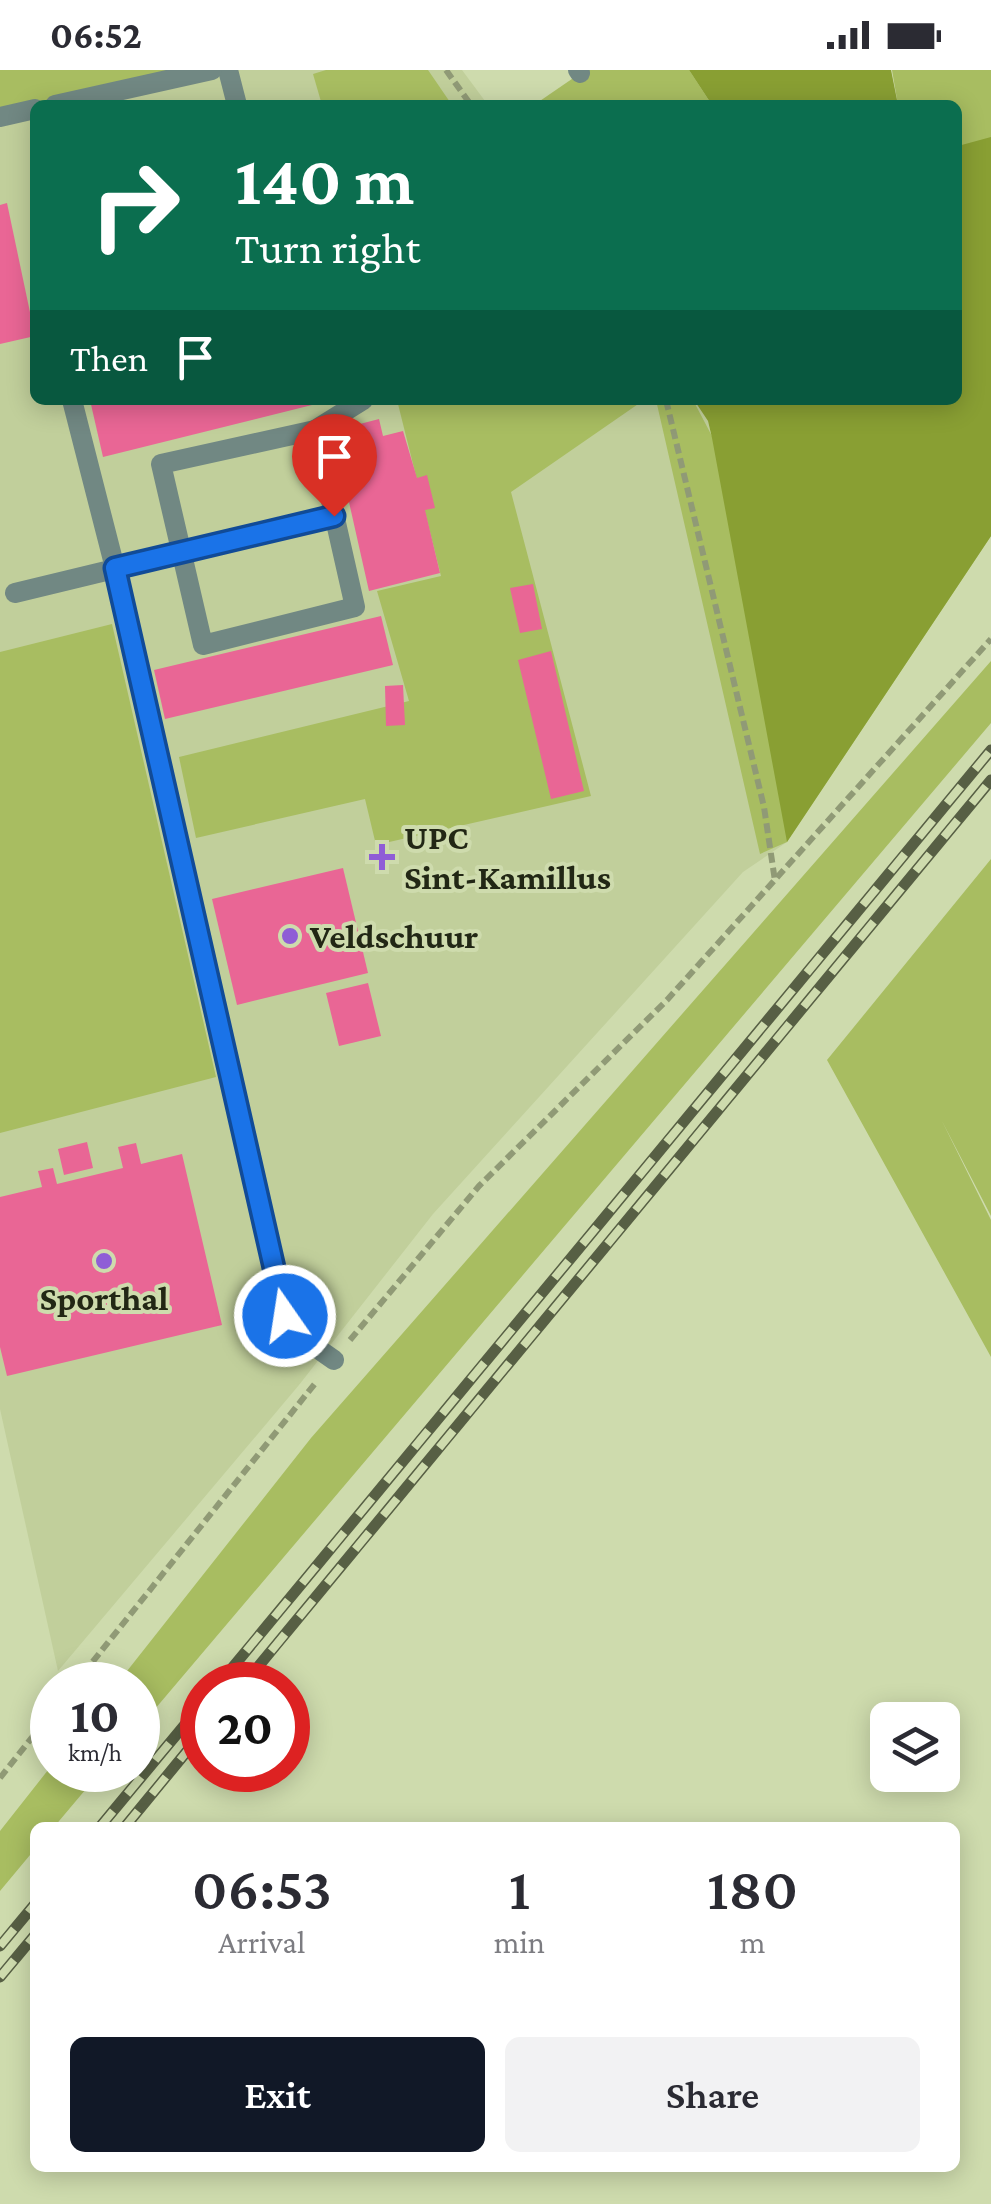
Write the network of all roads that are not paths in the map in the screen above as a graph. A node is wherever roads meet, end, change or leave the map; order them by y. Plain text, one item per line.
1 (212, 70) edge
2 (228, 70) edge
3 (142, 96) edge
4 (103, 100) edge
5 (236, 100) edge
6 (30, 111) edge
7 (0, 117) edge
8 (73, 405) edge
9 (355, 405) edge
10 (315, 430) junction
11 (334, 516) junction
12 (182, 552) junction
13 (115, 568) junction
14 (15, 593) dead end
15 (334, 1360) road end

1 - 3 lane
2 - 5 lane
3 - 4 lane
6 - 7 lane
8 - 13 lane
9 - 10 lane
10 - 11 lane
10 - 12 lane
11 - 12 lane
11 - 12 lane
12 - 13 lane
13 - 14 lane
13 - 15 lane

